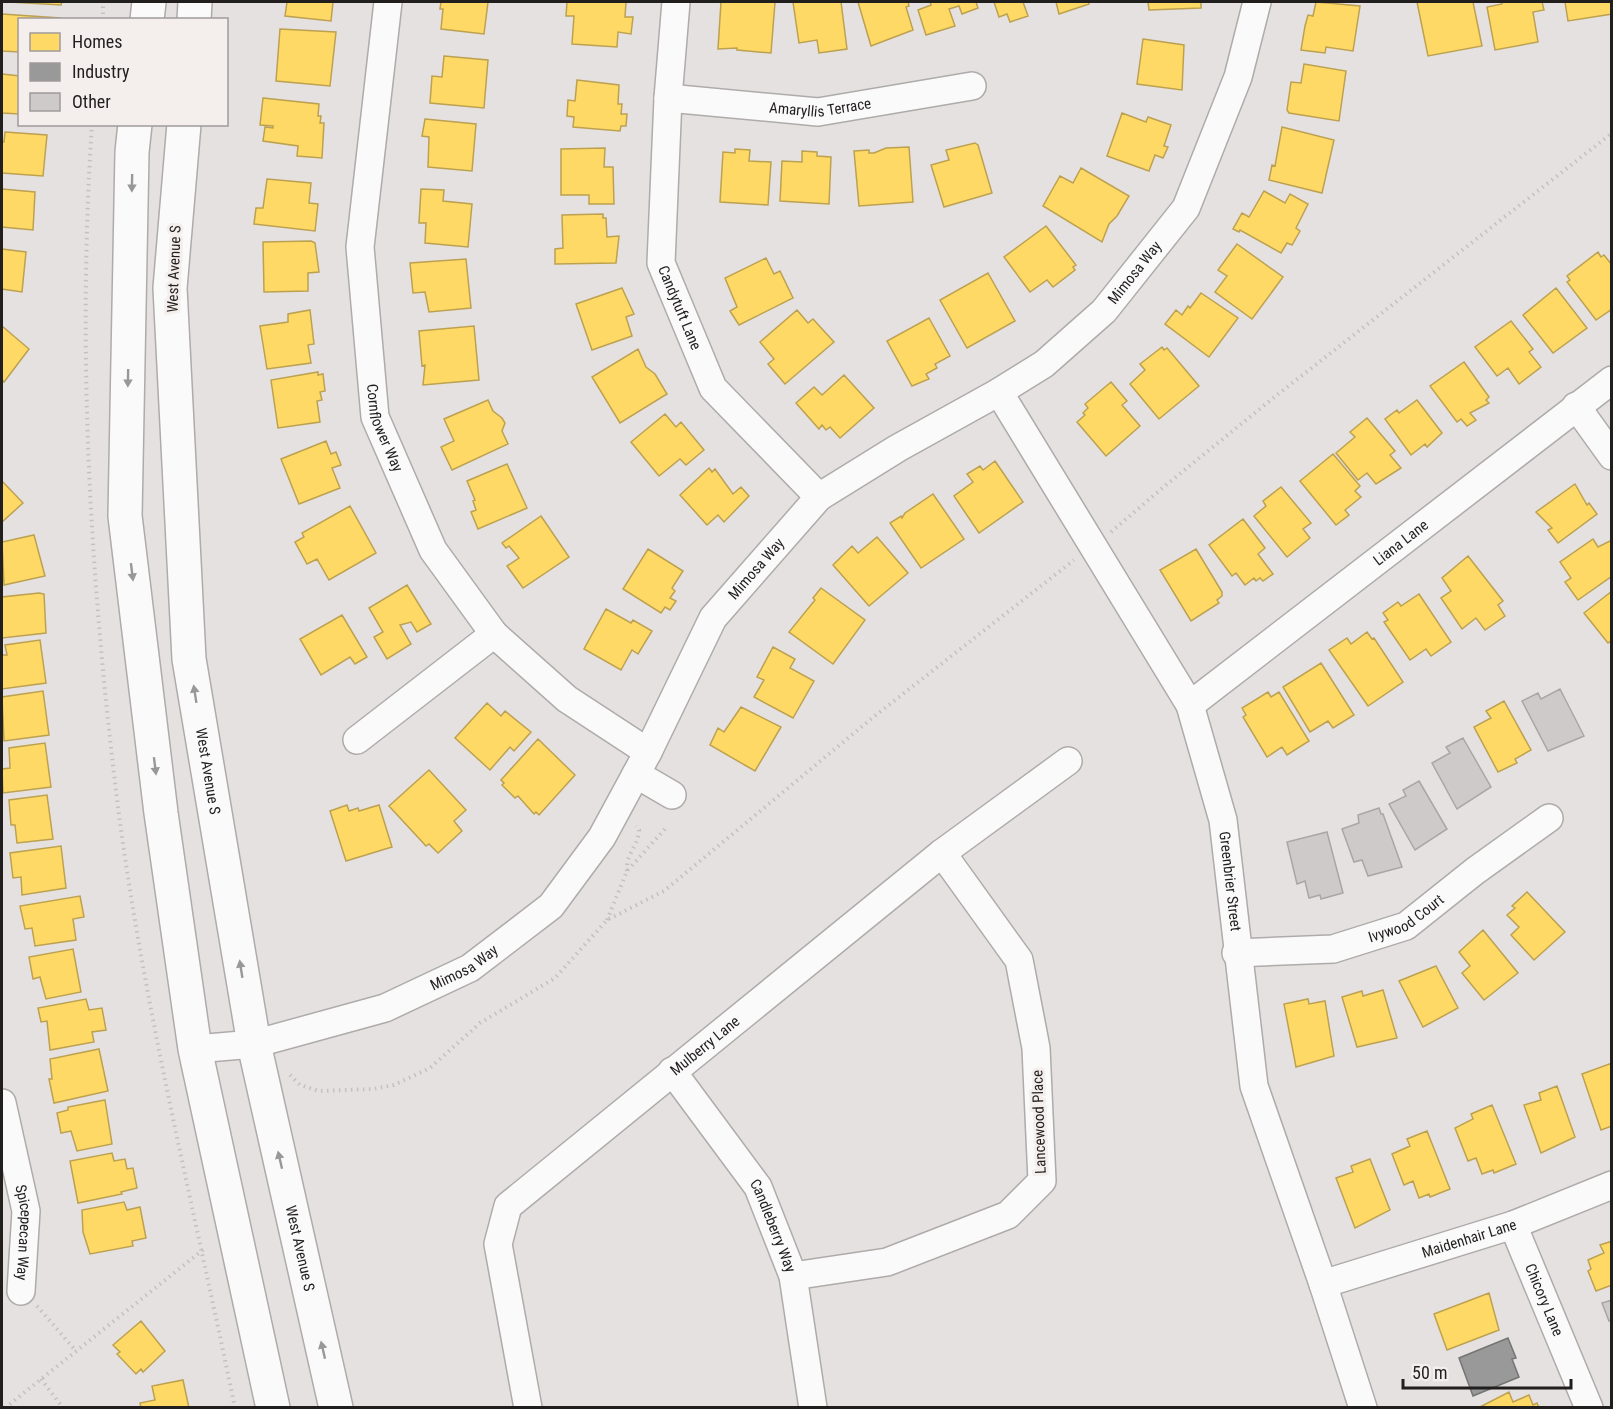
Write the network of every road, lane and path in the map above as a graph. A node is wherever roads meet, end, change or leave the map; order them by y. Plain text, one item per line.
1 (103, 2) edge
2 (148, 2) edge
3 (195, 2) edge
4 (388, 2) edge
5 (676, 2) edge
6 (1257, 2) edge
7 (103, 18) edge
8 (147, 18) edge
9 (194, 18) edge
10 (972, 86) dead end
11 (668, 98) junction
12 (135, 126) edge
13 (184, 126) edge
14 (1611, 133) edge
15 (1611, 380) edge
16 (999, 392) junction
17 (1576, 406) junction
18 (1611, 456) edge
19 (819, 497) junction
20 (1093, 546) junction
21 (494, 634) junction
22 (1190, 705) junction
23 (357, 740) dead end
24 (1068, 761) dead end
25 (642, 763) junction
26 (672, 795) dead end
27 (1549, 818) dead end
28 (664, 829) dead end
29 (942, 853) junction
30 (607, 920) junction
31 (1236, 953) junction
32 (265, 1041) junction
33 (195, 1049) junction
34 (672, 1071) junction
35 (2, 1103) edge
36 (1611, 1185) edge
37 (1514, 1225) junction
38 (235, 1235) junction
39 (793, 1276) junction
40 (1323, 1284) junction
41 (21, 1291) joint
42 (76, 1351) junction
43 (41, 1379) junction
44 (5, 1407) edge
45 (63, 1407) edge
46 (273, 1407) edge
47 (336, 1407) edge
48 (528, 1407) edge
49 (813, 1407) edge
50 (1363, 1407) edge
51 (1589, 1407) edge

1 - 7 path
2 - 8 street
3 - 9 street
4 - 21 street, Cornflower Way
5 - 11 street, Candytuft Lane
6 - 16 street, Mimosa Way
10 - 11 street, Amaryllis Terrace
11 - 19 street, Candytuft Lane
12 -> 33 street
32 -> 13 street, West Avenue S
14 - 20 path
15 - 17 street, Liana Lane
16 - 19 street, Mimosa Way
16 - 20 street, Greenbrier Street
17 - 18 street
17 - 22 street, Liana Lane
19 - 25 street, Mimosa Way
20 - 22 street, Greenbrier Street
20 - 30 path
21 - 23 street
21 - 25 street, Cornflower Way
22 - 31 street, Greenbrier Street
24 - 29 street, Mulberry Lane
25 - 26 street, Cornflower Way
25 - 32 street, Mimosa Way
27 - 31 street, Ivywood Court
28 - 30 path
29 - 34 street, Mulberry Lane
29 - 39 street, Lancewood Place
30 - 32 path
31 - 40 street, Greenbrier Street
32 - 33 street, Mimosa Way
47 -> 32 street, West Avenue S
33 - 38 street
34 - 39 street, Candleberry Way
34 - 48 street, Mulberry Lane
35 - 41 street, Spicepecan Way
36 - 37 street, Maidenhair Lane
37 - 40 street, Maidenhair Lane
37 - 51 street, Chicory Lane
38 - 42 path
38 - 46 street
39 - 49 street, Candleberry Way
40 - 50 street, Greenbrier Street
41 - 42 path
42 - 43 path
43 - 44 path
43 - 45 path

